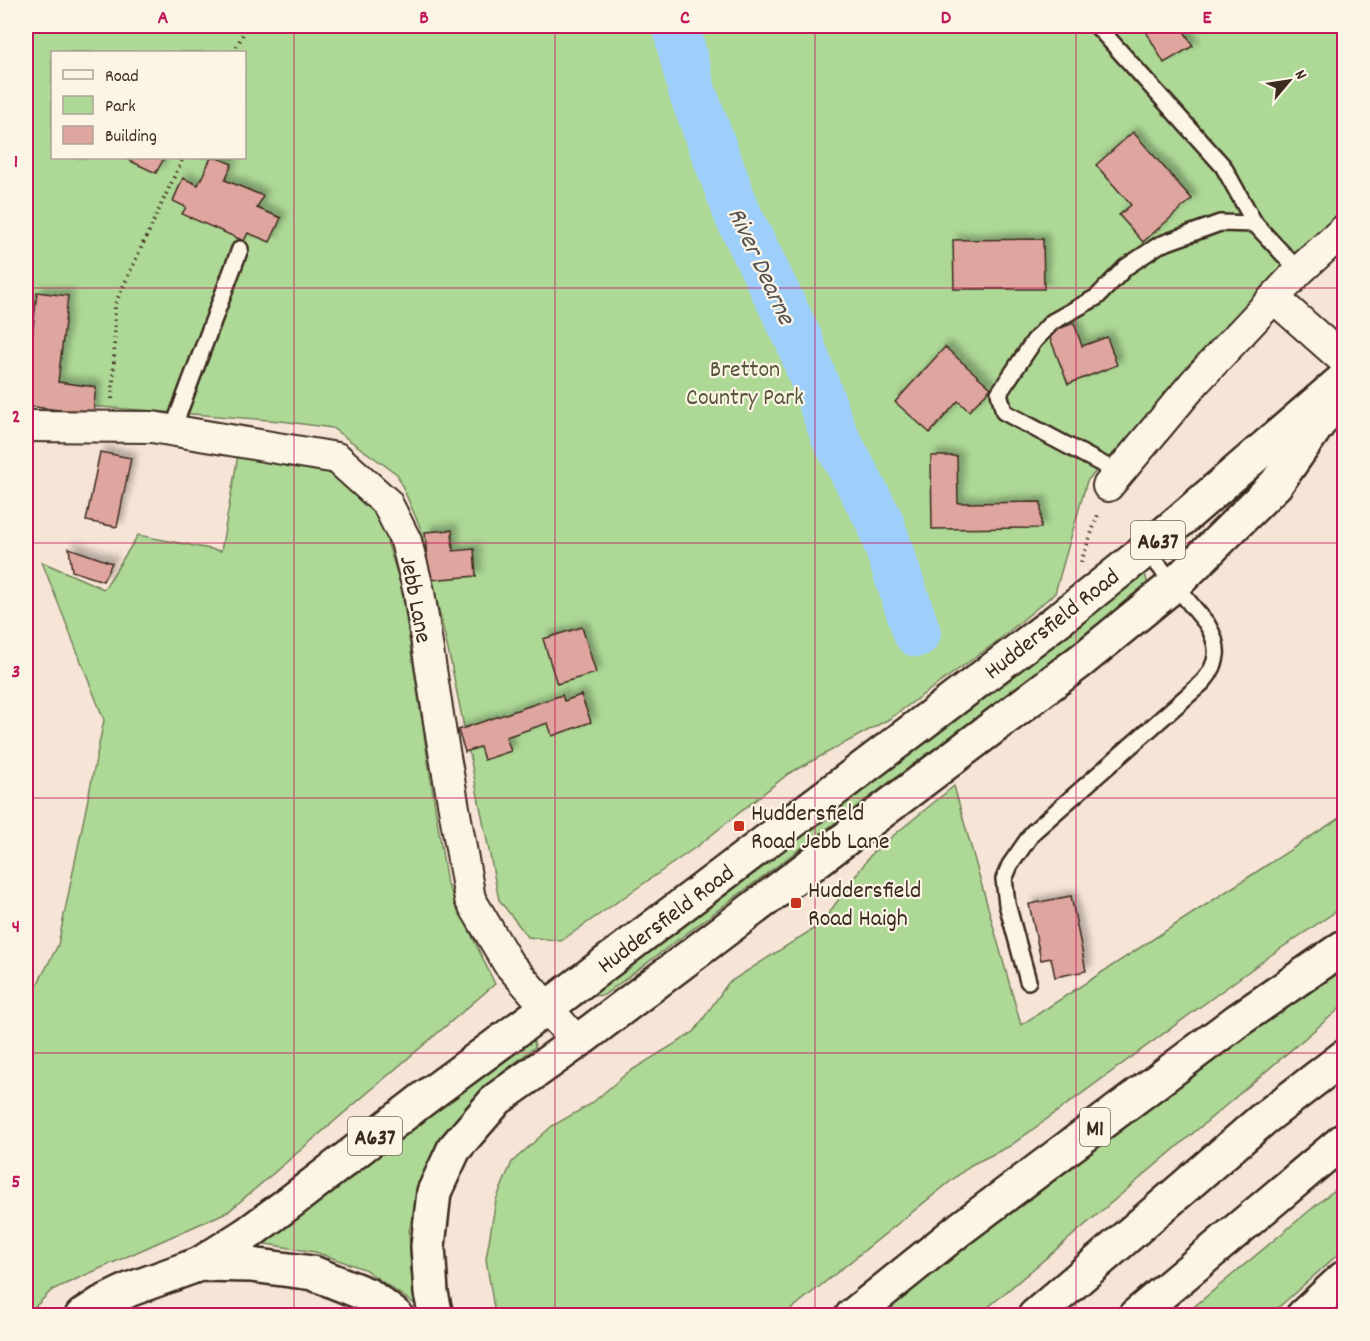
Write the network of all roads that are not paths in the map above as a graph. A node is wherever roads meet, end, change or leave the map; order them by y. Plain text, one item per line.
1 (1097, 26) edge
2 (1255, 224) junction
3 (1344, 230) edge
4 (240, 249) dead end
5 (1299, 271) junction
6 (1274, 298) junction
7 (1344, 360) edge
8 (1344, 380) edge
9 (1344, 386) edge
10 (26, 426) edge
11 (172, 430) junction
12 (1113, 480) joint
13 (1146, 550) junction
14 (1175, 584) junction
15 (1344, 947) edge
16 (1028, 981) dead end
17 (548, 1007) junction
18 (577, 1042) junction
19 (1344, 1057) edge
20 (1344, 1140) edge
21 (200, 1264) junction
22 (1344, 1278) edge
23 (82, 1316) edge
24 (396, 1316) edge
25 (436, 1316) edge
26 (852, 1316) edge
27 (1035, 1316) edge
28 (1135, 1316) edge
29 (1303, 1316) edge

1 - 2 lane
2 - 5 lane
2 - 12 lane
3 - 5 street
4 - 11 lane
5 - 6 street
6 - 7 street
6 - 12 street
8 - 13 highway, Huddersfield Road / A637
9 - 14 highway, Huddersfield Road
10 - 11 street, Jebb Lane
11 - 17 street, Jebb Lane
13 - 14 lane
13 - 17 highway, Huddersfield Road / A637
14 - 16 lane
14 - 18 highway, Huddersfield Road
15 - 26 highway, M1
17 - 18 street, Jebb Lane
17 - 21 highway, Huddersfield Road / A637
18 - 25 highway, Huddersfield Road
19 - 27 highway
20 - 28 highway
21 - 23 highway
21 - 24 highway
22 - 29 highway

